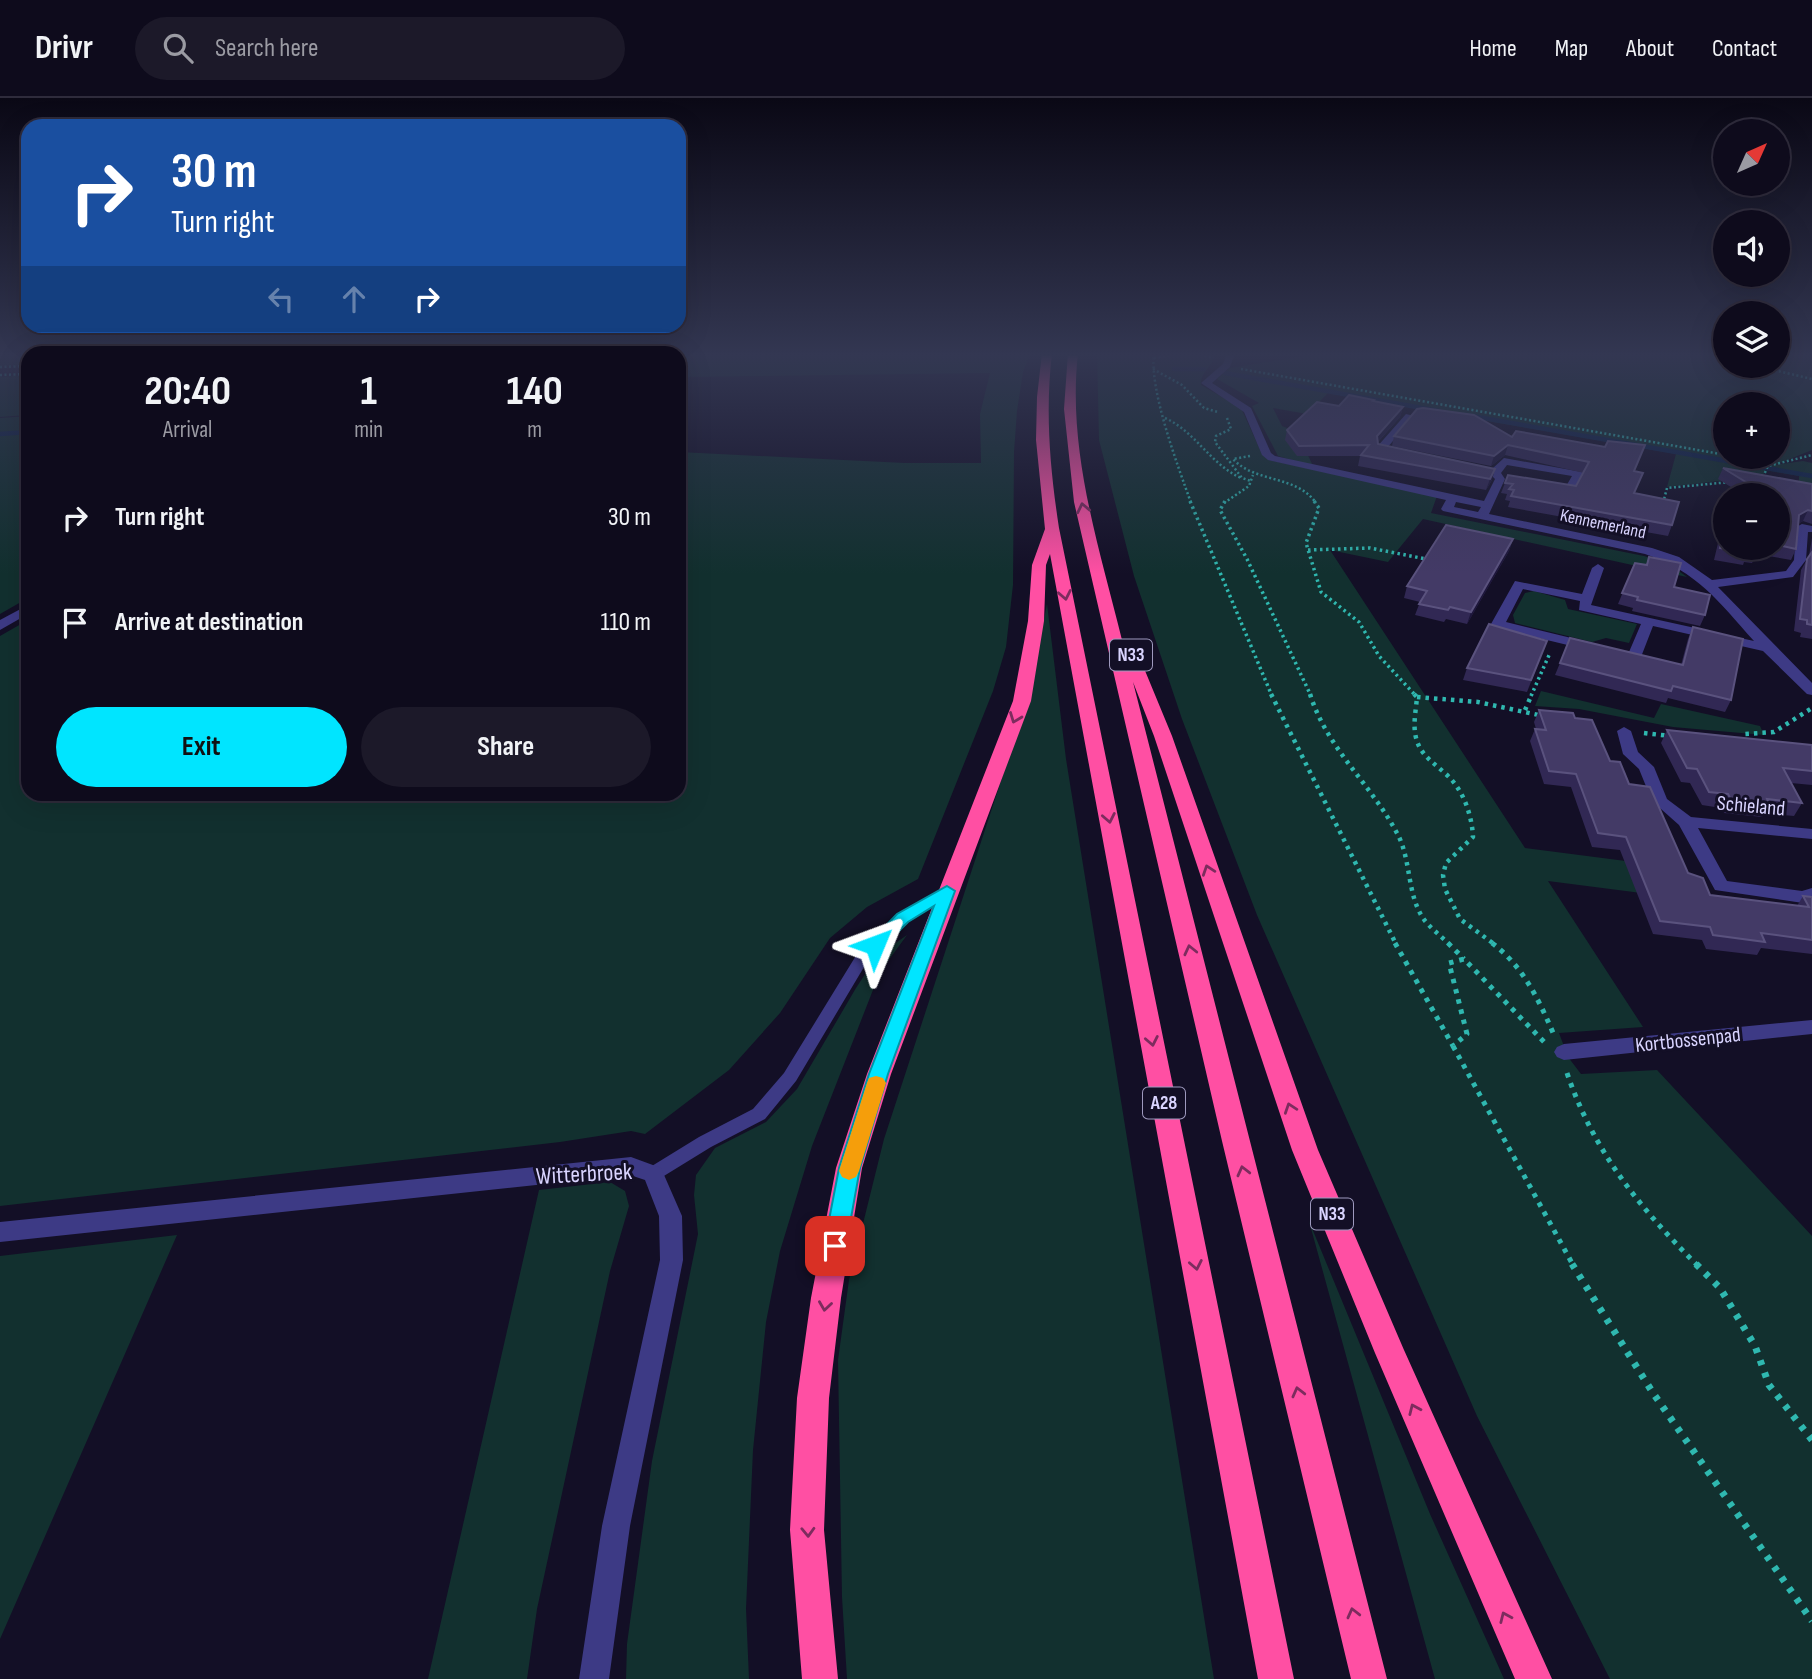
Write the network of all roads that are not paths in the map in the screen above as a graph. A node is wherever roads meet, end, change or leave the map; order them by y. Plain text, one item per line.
1 (1041, 427) edge
2 (1070, 427) edge
3 (1255, 427) edge
4 (1400, 427) edge
5 (1405, 456) edge
6 (1456, 465) edge
7 (1497, 476) junction
8 (1513, 482) edge
9 (1541, 487) edge
10 (1484, 510) junction
11 (1809, 526) edge
12 (1052, 528) junction
13 (1598, 568) dead end
14 (1098, 574) junction
15 (1709, 584) junction
16 (1586, 599) junction
17 (21, 613) edge
18 (1647, 622) junction
19 (0, 626) edge
20 (1768, 648) junction
21 (1812, 691) edge
22 (1624, 731) road end
23 (1686, 822) junction
24 (1812, 834) edge
25 (947, 891) junction
26 (1812, 894) edge
27 (1812, 1027) edge
28 (1564, 1052) road end
29 (653, 1174) junction
30 (0, 1232) edge
31 (594, 1679) edge
32 (820, 1679) edge
33 (1276, 1679) edge
34 (1369, 1679) edge
35 (1534, 1679) edge

1 - 12 highway, A28
14 -> 2 highway
3 - 10 street, Kennemerland
4 - 5 street
6 - 7 street
7 - 8 street
7 - 9 street, Kennemerland
7 - 10 street
10 - 15 street, Kennemerland
11 - 15 street
12 -> 25 highway
12 -> 33 highway, A28
13 - 16 street
34 -> 14 highway
35 -> 14 highway, N33
15 - 20 street, Kennemerland
16 - 18 street
16 - 18 street
17 - 19 street
18 - 20 street
20 - 21 street, Kennemerland
22 - 23 street, Schieland
23 - 24 street, Schieland
23 - 26 street, Schieland
25 - 29 lane
25 -> 32 highway
27 - 28 street, Kortbossenpad
29 - 30 street, Witterbroek
29 - 31 street, Witterbroek

